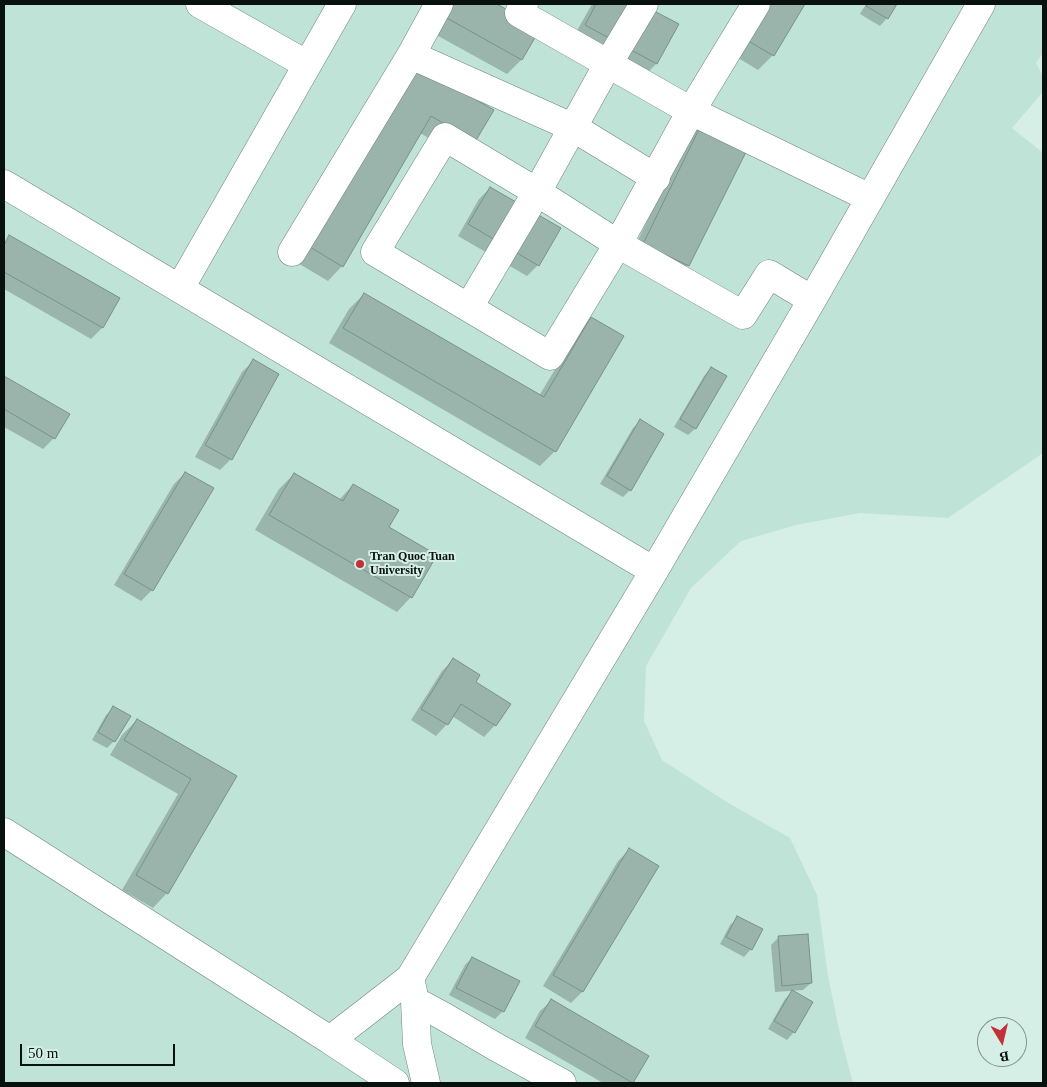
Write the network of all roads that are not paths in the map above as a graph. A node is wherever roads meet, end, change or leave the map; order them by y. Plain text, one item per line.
1 (200, 4) edge
2 (342, 4) edge
3 (439, 4) edge
4 (524, 4) edge
5 (644, 4) edge
6 (756, 4) edge
7 (981, 4) edge
8 (411, 55) junction
9 (306, 64) junction
10 (608, 64) junction
11 (691, 111) junction
12 (574, 128) junction
13 (656, 178) junction
14 (6, 190) edge
15 (537, 192) junction
16 (870, 198) junction
17 (618, 244) junction
18 (292, 252) dead end
19 (180, 288) junction
20 (812, 300) junction
21 (468, 307) junction
22 (654, 571) junction
23 (4, 832) edge
24 (412, 990) junction
25 (330, 1040) junction
26 (395, 1083) edge
27 (426, 1083) edge
28 (562, 1083) edge

1 - 9 lane
2 - 9 lane
3 - 8 lane
4 - 10 lane
5 - 10 lane
6 - 11 lane
7 - 16 lane
8 - 12 lane
8 - 18 lane
9 - 19 lane
10 - 11 lane
10 - 12 lane
11 - 13 lane
11 - 16 lane
12 - 13 lane
12 - 15 lane
13 - 17 lane
14 - 19 lane
15 - 17 lane
15 - 21 lane
15 - 21 lane
16 - 20 lane
17 - 20 lane
17 - 21 lane
19 - 22 lane
20 - 22 lane
22 - 24 lane
23 - 25 lane
24 - 25 lane
24 - 27 lane
24 - 28 lane
25 - 26 lane

